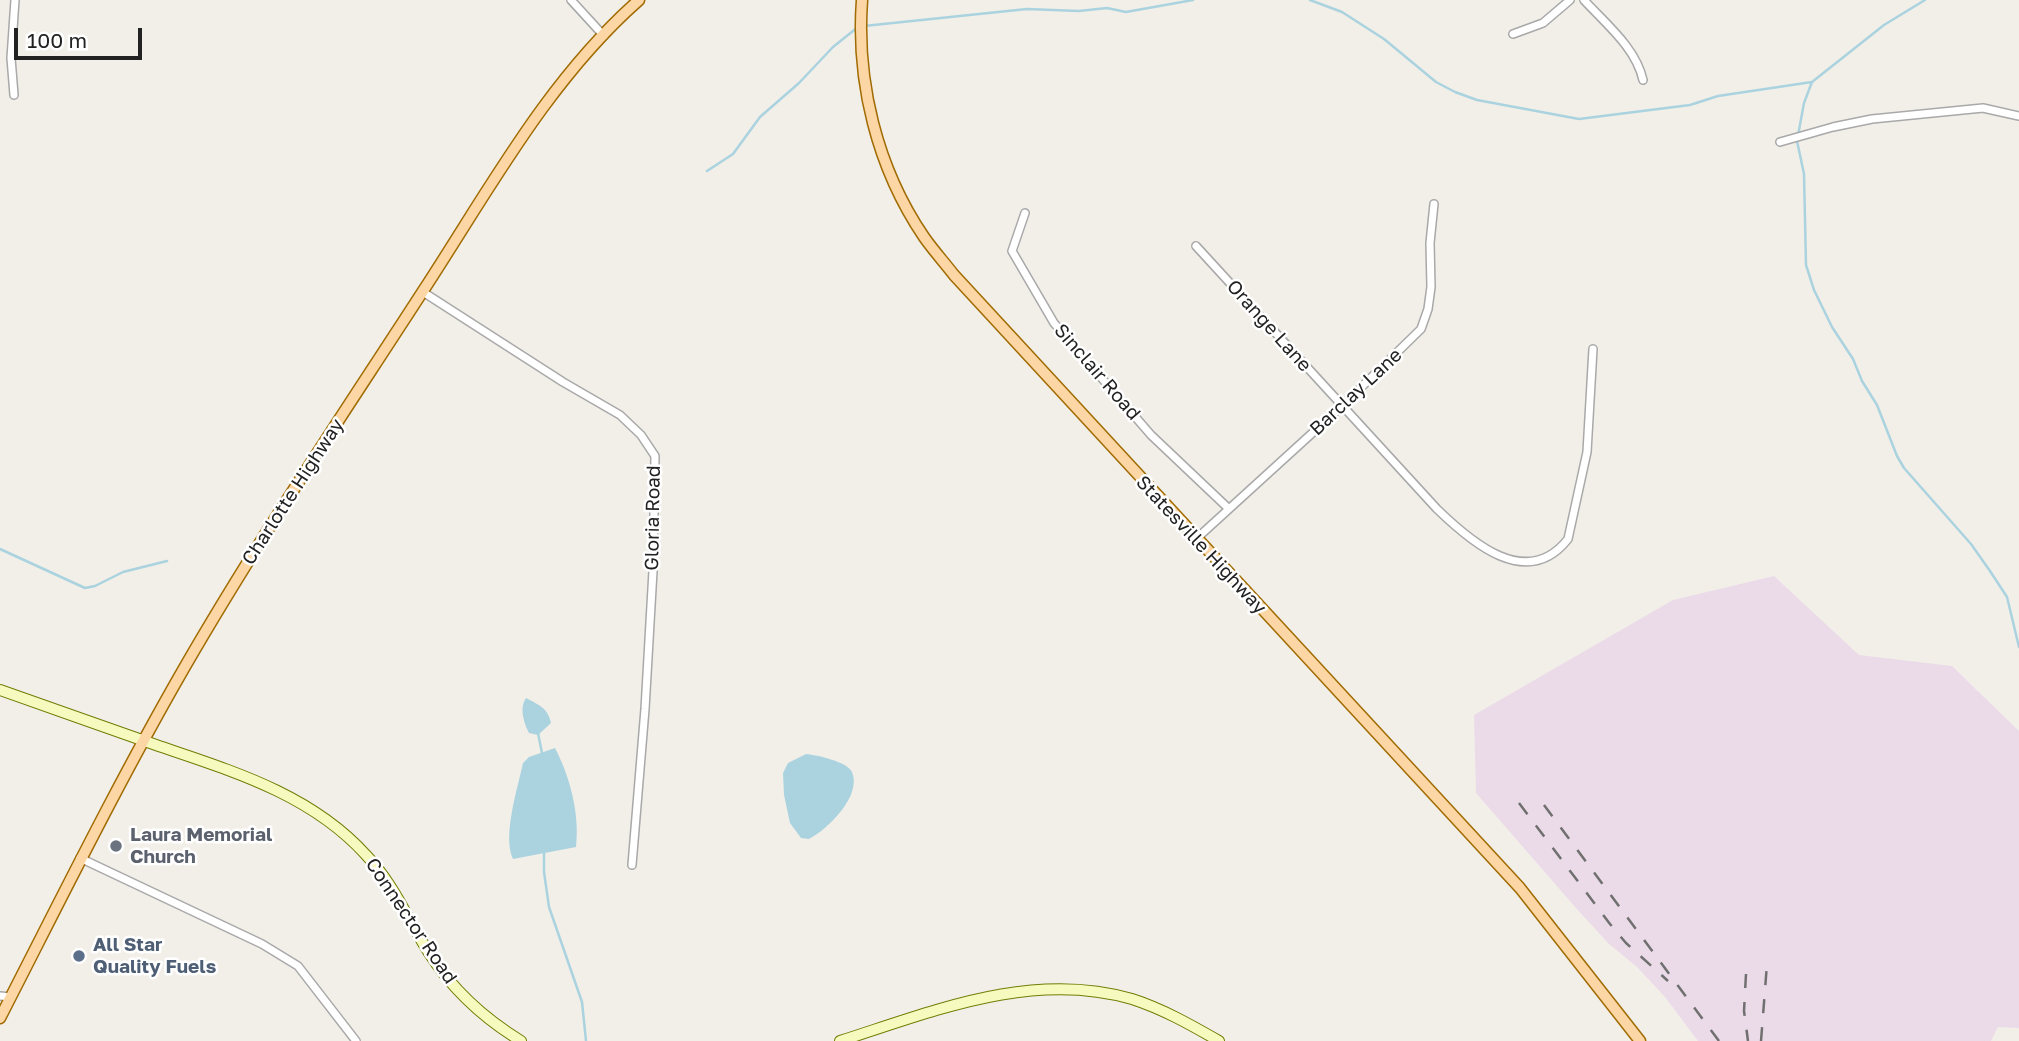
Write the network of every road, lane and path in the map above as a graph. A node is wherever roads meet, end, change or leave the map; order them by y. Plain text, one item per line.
1 (15, 0) edge
2 (571, 0) edge
3 (639, 0) edge
4 (862, 0) edge
5 (1570, 0) edge
6 (1584, 0) edge
7 (1513, 34) dead end
8 (604, 36) junction
9 (1643, 80) dead end
10 (14, 95) dead end
11 (2019, 116) edge
12 (1780, 142) dead end
13 (1434, 204) dead end
14 (1025, 213) dead end
15 (1196, 246) dead end
16 (423, 292) junction
17 (1593, 349) dead end
18 (1342, 406) junction
19 (1228, 508) junction
20 (1196, 540) junction
21 (0, 690) edge
22 (143, 740) junction
23 (80, 858) junction
24 (632, 865) dead end
25 (5, 997) edge
26 (0, 1018) edge
27 (356, 1041) edge
28 (521, 1041) edge
29 (840, 1041) edge
30 (1219, 1041) edge
31 (1640, 1041) edge

1 - 10 street
2 - 8 street
3 - 8 main road, Charlotte Highway
4 - 20 main road, Statesville Highway
5 - 7 street
6 - 9 street
8 - 16 main road, Charlotte Highway
11 - 12 street
13 - 18 street, Barclay Lane
14 - 19 street, Sinclair Road
15 - 18 street, Orange Lane
16 - 22 main road, Charlotte Highway
16 - 24 street, Gloria Road
17 - 18 street, Orange Lane
18 - 19 street, Barclay Lane
19 - 20 street, Barclay Lane
20 - 31 main road, Statesville Highway
21 - 22 street, Connector Road
22 - 23 main road, Charlotte Highway
22 - 28 street, Connector Road
23 - 25 main road, Charlotte Highway
23 - 27 street
25 - 26 main road, Charlotte Highway
29 - 30 street

